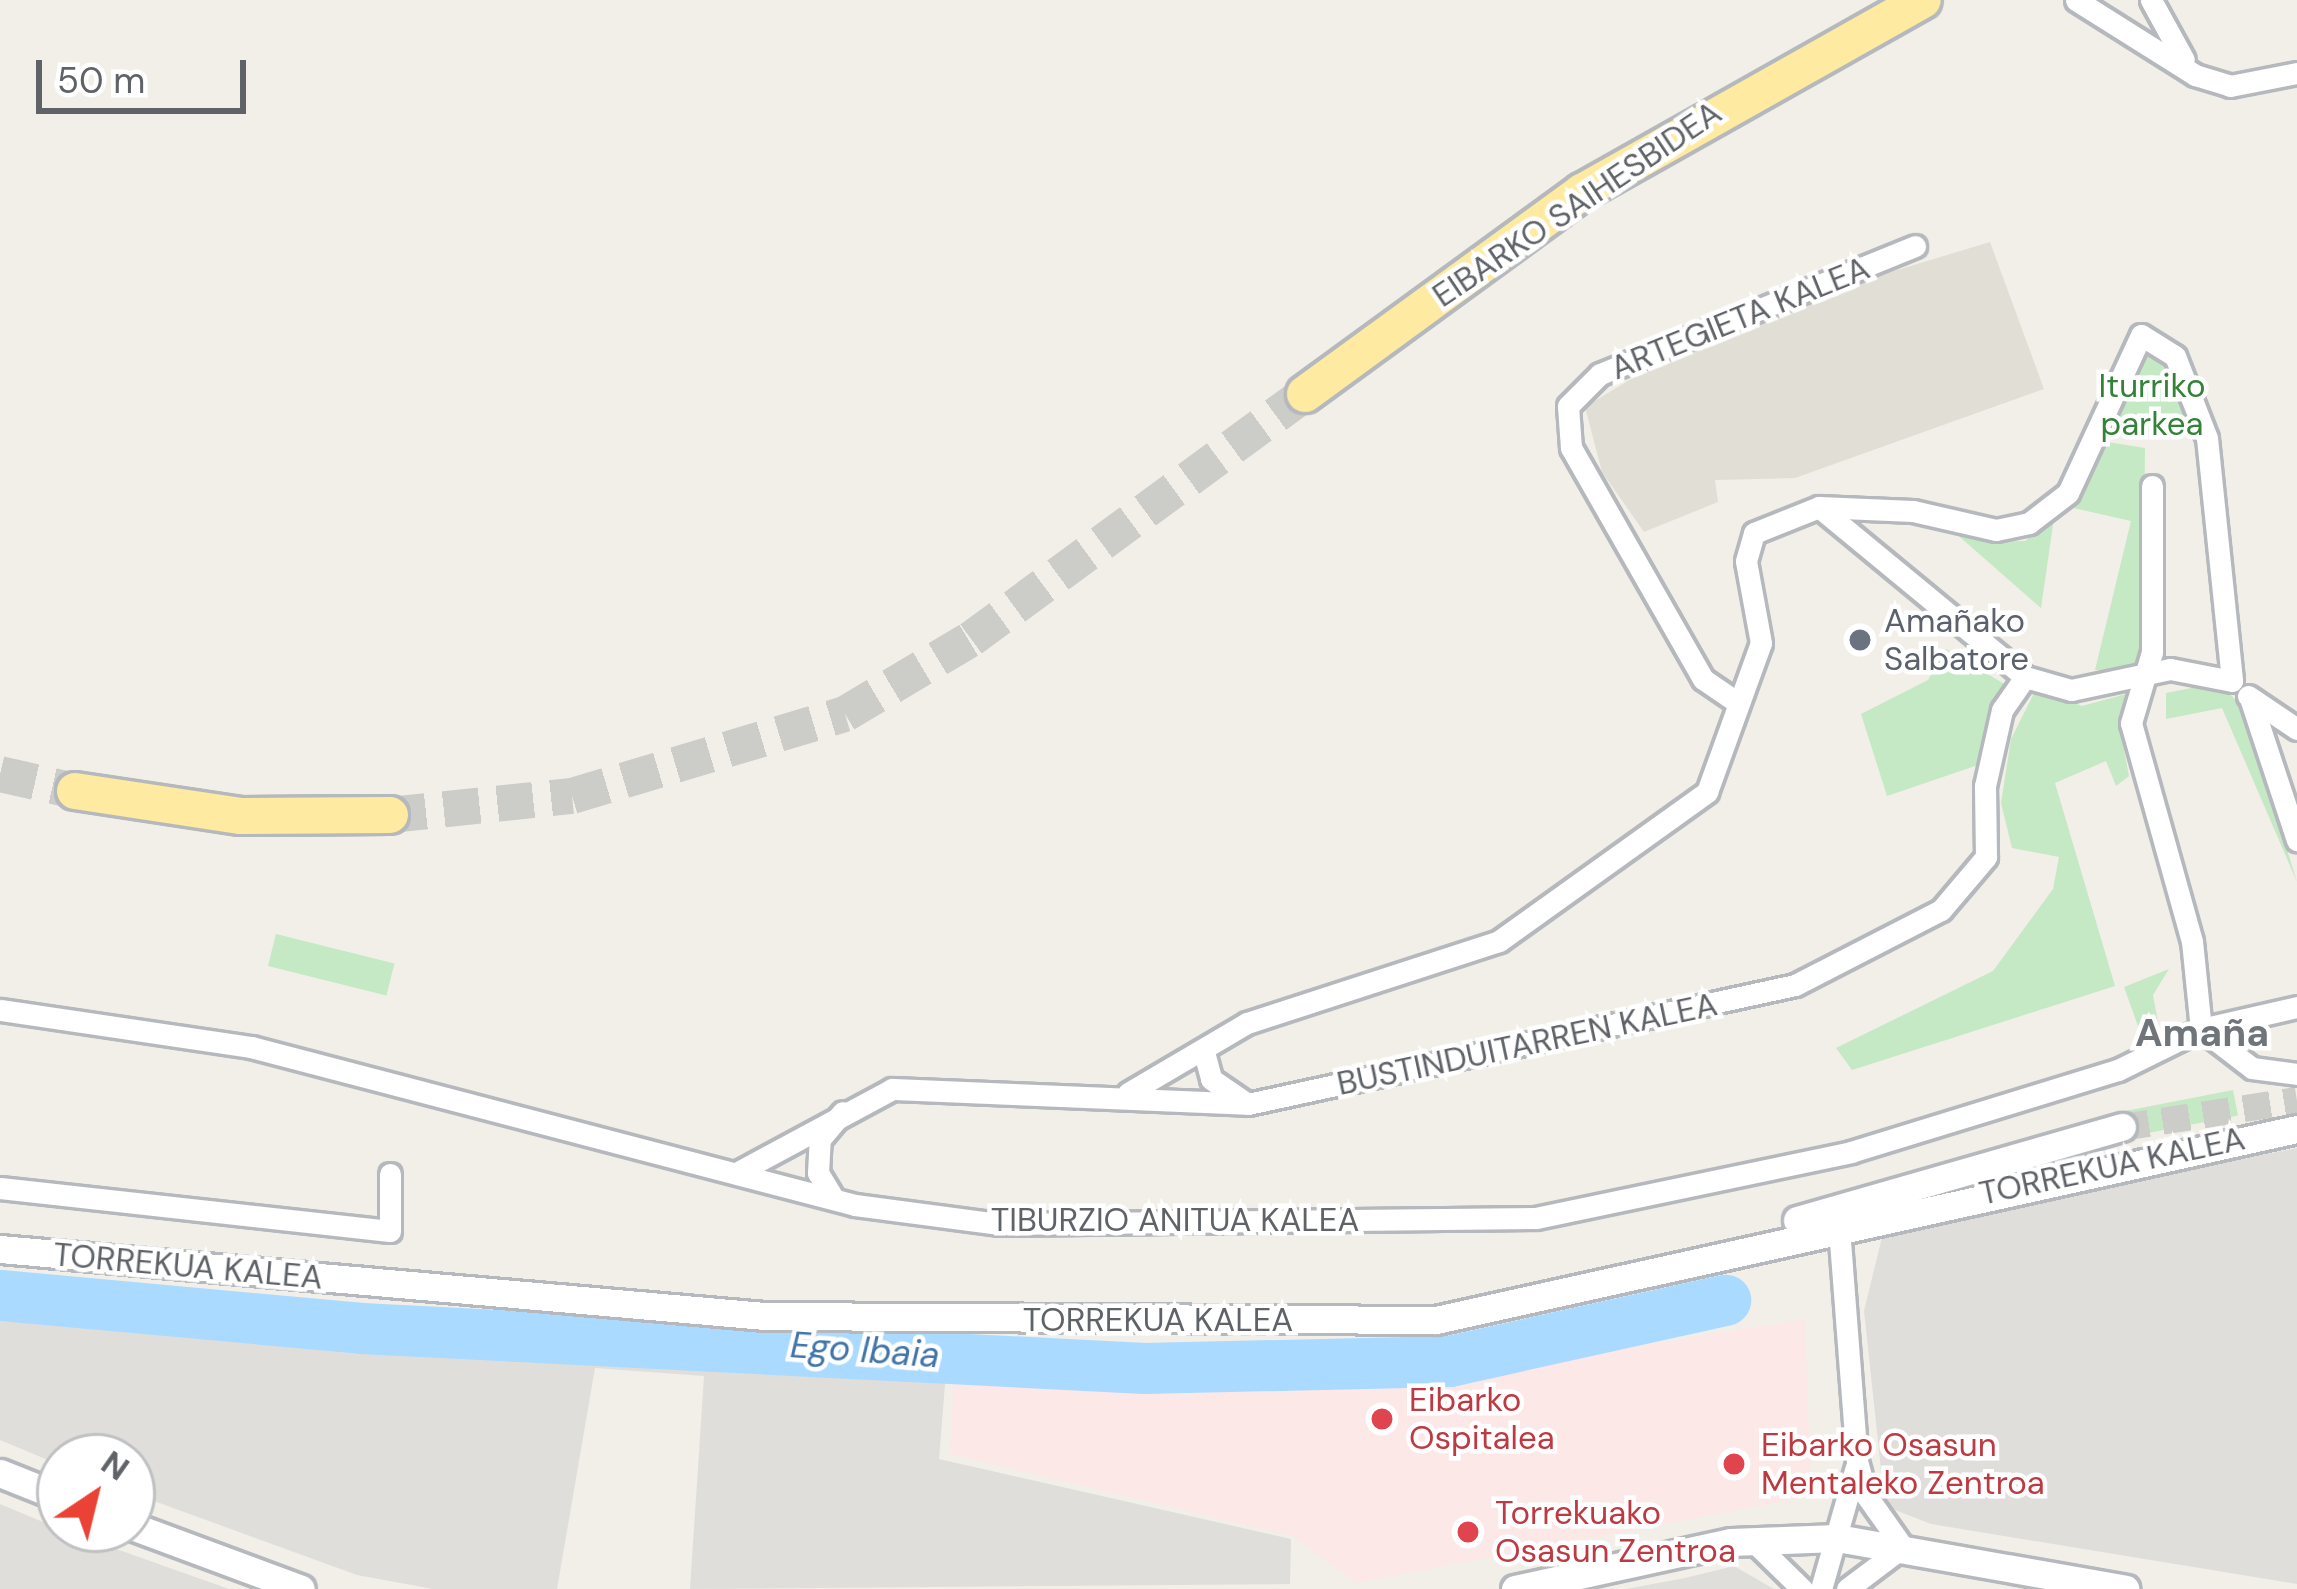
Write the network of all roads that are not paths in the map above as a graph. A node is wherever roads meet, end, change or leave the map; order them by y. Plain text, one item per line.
1 (1949, 0) edge
2 (2076, 0) edge
3 (2097, 0) edge
4 (2150, 0) edge
5 (1917, 3) edge
6 (2114, 24) junction
7 (2297, 73) edge
8 (2195, 75) junction
9 (1915, 246) dead end
10 (1305, 394) tunnel mouth
11 (2152, 486) dead end
12 (1819, 507) junction
13 (2025, 677) junction
14 (2140, 679) junction
15 (2232, 681) junction
16 (2250, 698) junction
17 (1738, 703) junction
18 (2297, 730) edge
19 (75, 791) tunnel mouth
20 (390, 815) tunnel mouth
21 (2297, 840) edge
22 (2297, 1007) edge
23 (0, 1010) edge
24 (2201, 1029) junction
25 (1204, 1052) junction
26 (2297, 1074) edge
27 (1128, 1094) junction
28 (1248, 1104) junction
29 (848, 1106) junction
30 (2122, 1127) tunnel mouth
31 (2297, 1129) edge
32 (740, 1171) junction
33 (390, 1174) dead end
34 (0, 1189) edge
35 (832, 1196) junction
36 (1839, 1228) junction
37 (0, 1249) edge
38 (1661, 1262) junction
39 (1856, 1461) junction
40 (0, 1473) edge
41 (36, 1487) edge
42 (156, 1535) edge
43 (1830, 1538) junction
44 (1753, 1541) junction
45 (1902, 1550) junction
46 (301, 1589) edge
47 (1516, 1589) edge
48 (1802, 1589) edge
49 (1821, 1589) edge
50 (1847, 1589) edge
51 (2126, 1589) edge

1 - 5 street
2 - 6 street
3 - 6 street
4 - 8 street
5 - 10 highway, EIBARKO SAIHESBIDEA
6 - 8 street
7 - 8 street
9 - 17 street, ARTEGIETA KALEA
11 - 14 street
12 - 13 street
12 - 15 street
12 - 17 street
13 - 14 street
13 - 28 street, BUSTINDUITARREN KALEA
14 - 15 street
14 - 24 street
15 - 16 street
16 - 18 street
16 - 21 street
17 - 25 street
19 - 20 highway
22 - 24 street, TIBURZIO ANITUA KALEA
23 - 32 street, TIBURZIO ANITUA KALEA
24 - 26 street
24 - 35 street, TIBURZIO ANITUA KALEA
25 - 27 street
25 - 28 street
27 - 28 street, BUSTINDUITARREN KALEA
27 - 29 street, BUSTINDUITARREN KALEA
29 - 32 street, BUSTINDUITARREN KALEA
29 - 35 street
30 - 38 street
31 - 36 street, TORREKUA KALEA
32 - 35 street, TIBURZIO ANITUA KALEA
33 - 34 street
36 - 38 street, TORREKUA KALEA
36 - 39 street
37 - 38 street, TORREKUA KALEA
39 - 43 street
39 - 45 street
40 - 41 street
42 - 46 street
43 - 44 street
43 - 45 street
43 - 49 street
44 - 47 street
44 - 48 street
45 - 50 street
45 - 51 street

